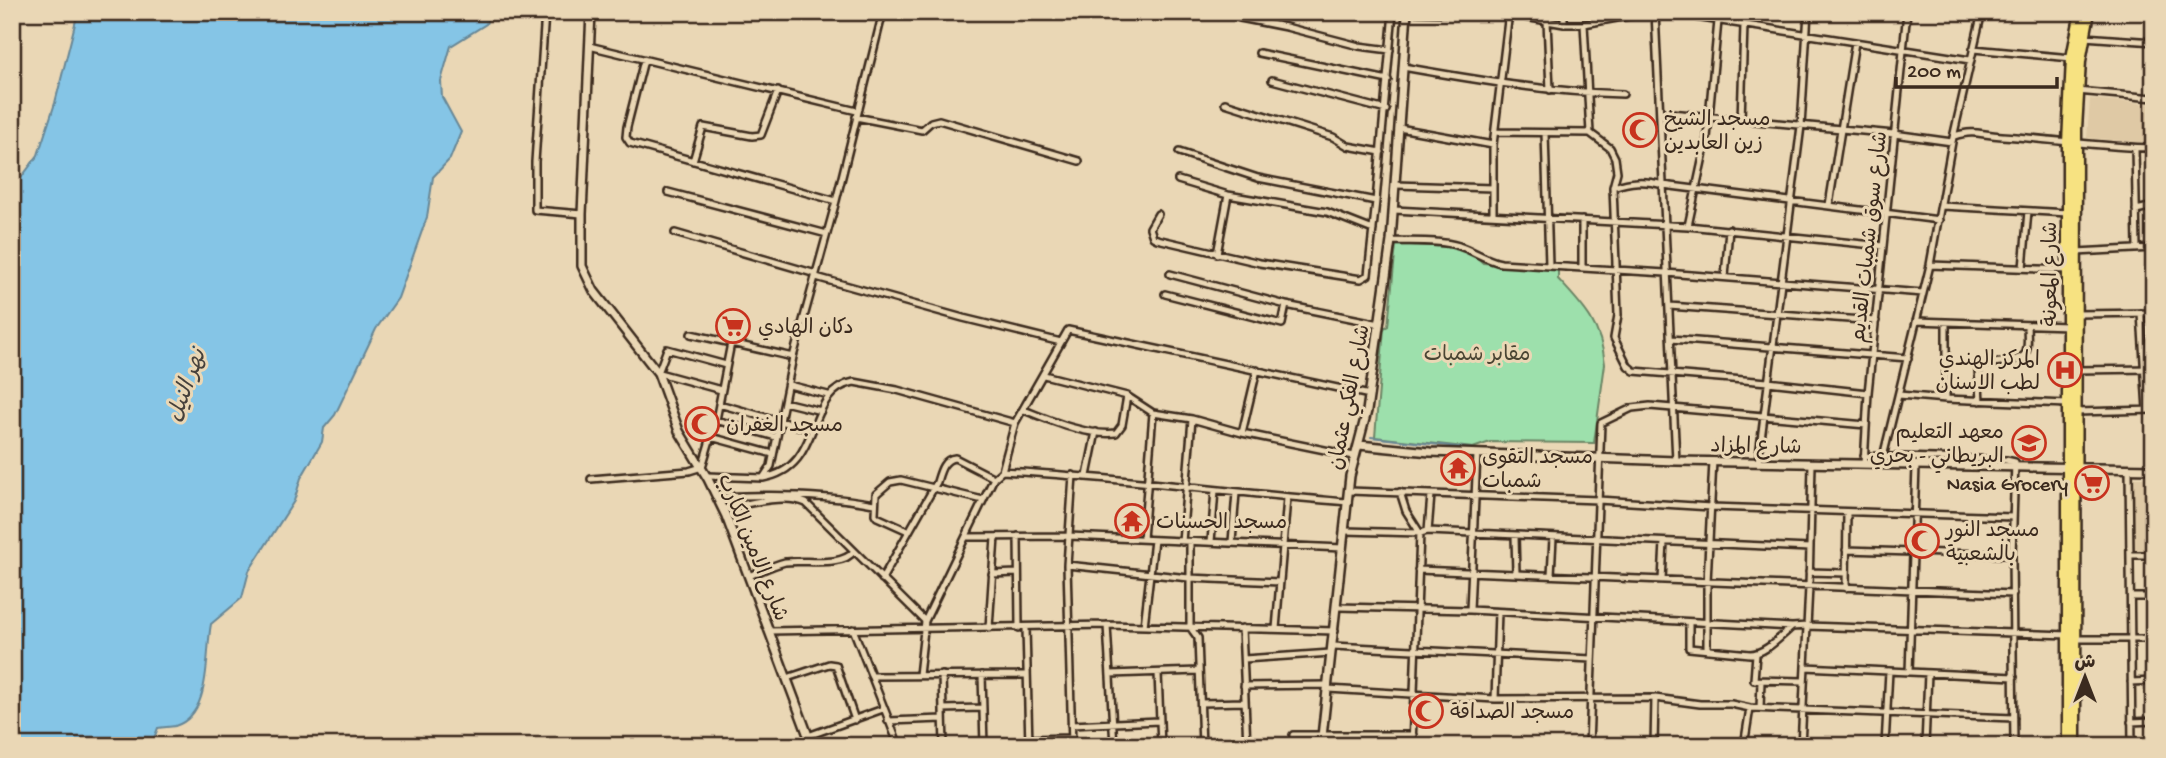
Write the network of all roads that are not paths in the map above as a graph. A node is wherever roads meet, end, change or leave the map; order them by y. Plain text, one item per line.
1 (545, 12) edge
2 (591, 12) edge
3 (883, 12) edge
4 (1394, 12) edge
5 (1407, 12) edge
6 (1417, 12) edge
7 (1564, 12) edge
8 (1653, 12) edge
9 (1664, 12) edge
10 (1717, 12) edge
11 (1808, 12) edge
12 (1907, 12) edge
13 (1982, 12) edge
14 (2081, 12) edge
15 (2089, 12) edge
16 (1508, 13) edge
17 (1240, 18) dead end
18 (1547, 21) junction
19 (1716, 21) junction
20 (1563, 24) junction
21 (1584, 24) junction
22 (1744, 25) junction
23 (1807, 34) junction
24 (2083, 37) junction
25 (1855, 42) junction
26 (2154, 42) edge
27 (589, 46) junction
28 (1902, 49) junction
29 (1973, 49) junction
30 (1390, 50) junction
31 (1259, 53) dead end
32 (2072, 58) junction
33 (644, 60) junction
34 (1970, 60) junction
35 (1403, 67) junction
36 (1388, 77) junction
37 (1402, 77) junction
38 (1272, 80) dead end
39 (1499, 84) junction
40 (1550, 90) junction
41 (778, 91) junction
42 (2077, 91) junction
43 (1589, 93) junction
44 (1623, 94) dead end
45 (2154, 98) edge
46 (1225, 103) dead end
47 (1385, 110) junction
48 (1660, 113) junction
49 (856, 114) junction
50 (1709, 116) junction
51 (1741, 120) junction
52 (1801, 126) junction
53 (1399, 128) junction
54 (1840, 130) junction
55 (1496, 132) junction
56 (1545, 133) junction
57 (1590, 133) junction
58 (1894, 134) junction
59 (1953, 139) junction
60 (2072, 143) junction
61 (1493, 145) junction
62 (2134, 148) junction
63 (2154, 148) edge
64 (1179, 152) dead end
65 (1381, 152) junction
66 (693, 161) junction
67 (1079, 161) dead end
68 (1178, 180) dead end
69 (1396, 185) junction
70 (1663, 185) junction
71 (1613, 187) junction
72 (1493, 188) junction
73 (1695, 189) junction
74 (668, 192) dead end
75 (1228, 195) junction
76 (836, 201) junction
77 (1376, 201) junction
78 (1792, 201) junction
79 (1829, 205) junction
80 (1942, 206) junction
81 (2154, 206) edge
82 (1394, 210) junction
83 (2136, 210) junction
84 (2028, 211) junction
85 (2067, 213) junction
86 (582, 214) junction
87 (1493, 214) junction
88 (1158, 215) dead end
89 (1886, 215) junction
90 (1549, 218) junction
91 (1582, 220) junction
92 (1938, 220) junction
93 (1615, 222) junction
94 (1664, 226) junction
95 (1688, 226) junction
96 (1729, 229) junction
97 (1373, 230) junction
98 (675, 233) dead end
99 (827, 234) junction
100 (1788, 235) junction
101 (1391, 241) junction
102 (1884, 246) junction
103 (2137, 248) junction
104 (2154, 248) edge
105 (2076, 252) junction
106 (1217, 254) junction
107 (1549, 265) junction
108 (1930, 265) junction
109 (1582, 268) junction
110 (2023, 268) junction
111 (1617, 269) junction
112 (2068, 270) junction
113 (1667, 273) junction
114 (1170, 274) dead end
115 (816, 275) junction
116 (1725, 277) junction
117 (1781, 281) junction
118 (1880, 289) junction
119 (1923, 293) junction
120 (1165, 295) dead end
121 (1286, 305) junction
122 (1669, 306) junction
123 (2141, 313) junction
124 (2154, 313) edge
125 (1777, 314) junction
126 (2075, 314) junction
127 (1876, 321) junction
128 (1916, 321) junction
129 (1946, 323) junction
130 (1380, 324) junction
131 (2027, 325) junction
132 (2068, 326) junction
133 (691, 334) dead end
134 (1671, 339) junction
135 (1060, 342) junction
136 (732, 343) junction
137 (1773, 346) junction
138 (1872, 355) junction
139 (793, 357) junction
140 (1908, 358) junction
141 (726, 365) junction
142 (2145, 369) junction
143 (2154, 369) edge
144 (1257, 370) junction
145 (2076, 370) junction
146 (659, 373) junction
147 (1672, 373) junction
148 (1044, 375) junction
149 (1768, 382) junction
150 (789, 385) junction
151 (721, 390) junction
152 (1868, 393) junction
153 (828, 395) junction
154 (1370, 395) junction
155 (1899, 395) junction
156 (1127, 396) junction
157 (1946, 399) junction
158 (784, 401) junction
159 (1980, 401) junction
160 (719, 404) junction
161 (1673, 407) junction
162 (2072, 408) junction
163 (1024, 410) junction
164 (2150, 410) edge
165 (821, 411) junction
166 (1153, 413) junction
167 (1764, 415) junction
168 (1192, 419) junction
169 (716, 420) junction
170 (779, 420) junction
171 (1015, 423) junction
172 (1866, 425) junction
173 (813, 430) junction
174 (1096, 432) junction
175 (1242, 433) junction
176 (711, 437) junction
177 (776, 437) junction
178 (1359, 445) junction
179 (773, 454) junction
180 (1477, 454) junction
181 (1354, 456) junction
182 (1883, 457) junction
183 (1600, 458) junction
184 (1676, 459) junction
185 (1864, 460) junction
186 (1713, 461) junction
187 (1758, 461) junction
188 (1812, 464) junction
189 (1916, 466) junction
190 (2014, 466) junction
191 (702, 467) junction
192 (2072, 469) junction
193 (2129, 469) junction
194 (2154, 469) edge
195 (1002, 471) junction
196 (1073, 475) junction
197 (707, 476) junction
198 (1087, 477) junction
199 (763, 478) junction
200 (994, 478) junction
201 (591, 479) dead end
202 (1147, 483) junction
203 (1187, 486) junction
204 (932, 488) junction
205 (1215, 490) junction
206 (1349, 491) junction
207 (1400, 492) junction
208 (1236, 493) junction
209 (1431, 495) junction
210 (717, 497) junction
211 (1475, 497) junction
212 (1287, 498) junction
213 (983, 499) junction
214 (1598, 500) junction
215 (1348, 502) junction
216 (874, 504) junction
217 (1711, 507) junction
218 (723, 509) junction
219 (1811, 511) junction
220 (1847, 512) junction
221 (1915, 514) junction
222 (2013, 517) junction
223 (908, 531) junction
224 (1345, 531) junction
225 (1428, 531) junction
226 (1420, 533) junction
227 (1473, 535) junction
228 (1018, 536) junction
229 (1069, 536) junction
230 (1515, 536) junction
231 (967, 537) junction
232 (995, 537) junction
233 (1553, 538) junction
234 (1143, 539) junction
235 (1597, 539) junction
236 (1154, 540) junction
237 (1182, 542) junction
238 (1190, 542) junction
239 (1211, 542) junction
240 (1232, 542) junction
241 (1664, 542) junction
242 (1283, 545) junction
243 (1709, 545) junction
244 (1343, 548) junction
245 (1810, 548) junction
246 (1846, 550) junction
247 (854, 551) junction
248 (1914, 553) junction
249 (2012, 555) junction
250 (2131, 555) junction
251 (2154, 555) edge
252 (1067, 565) junction
253 (1418, 570) junction
254 (1472, 572) junction
255 (1809, 572) junction
256 (1017, 573) junction
257 (1151, 573) junction
258 (1516, 573) junction
259 (1846, 573) junction
260 (992, 574) junction
261 (1551, 575) junction
262 (749, 576) junction
263 (1595, 577) junction
264 (1189, 578) junction
265 (882, 579) junction
266 (1662, 580) junction
267 (1280, 582) junction
268 (1707, 582) junction
269 (1809, 587) junction
270 (1846, 587) junction
271 (1912, 590) junction
272 (2013, 594) junction
273 (2131, 597) junction
274 (2154, 597) edge
275 (1338, 607) junction
276 (1416, 609) junction
277 (1470, 610) junction
278 (1499, 612) junction
279 (1594, 616) junction
280 (925, 621) junction
281 (1689, 623) junction
282 (1706, 624) junction
283 (1107, 625) junction
284 (1068, 626) junction
285 (1144, 626) junction
286 (1807, 626) junction
287 (1190, 627) junction
288 (922, 628) junction
289 (989, 628) junction
290 (1022, 628) junction
291 (1242, 628) junction
292 (1792, 628) junction
293 (853, 629) junction
294 (1276, 629) junction
295 (1911, 630) junction
296 (769, 631) junction
297 (1335, 631) junction
298 (2014, 634) junction
299 (2072, 637) junction
300 (2130, 639) junction
301 (2154, 639) edge
302 (1333, 650) junction
303 (1415, 650) junction
304 (1707, 650) junction
305 (1498, 654) junction
306 (1756, 654) junction
307 (1244, 659) junction
308 (1592, 659) junction
309 (1805, 667) junction
310 (1199, 671) junction
311 (1889, 671) junction
312 (1909, 672) junction
313 (1158, 673) junction
314 (1928, 673) junction
315 (1110, 674) junction
316 (919, 675) junction
317 (942, 675) junction
318 (982, 675) junction
319 (1026, 675) junction
320 (871, 676) junction
321 (2014, 677) junction
322 (787, 678) junction
323 (1761, 681) junction
324 (1804, 681) junction
325 (2154, 681) edge
326 (2131, 682) junction
327 (1244, 686) junction
328 (1328, 687) junction
329 (1414, 695) junction
330 (1655, 698) junction
331 (1495, 699) junction
332 (1590, 700) junction
333 (1245, 702) junction
334 (1201, 703) junction
335 (982, 708) junction
336 (1749, 708) junction
337 (1760, 708) junction
338 (883, 709) junction
339 (943, 709) junction
340 (1803, 709) junction
341 (1887, 713) junction
342 (1927, 716) junction
343 (2014, 718) junction
344 (943, 719) junction
345 (855, 720) junction
346 (888, 720) junction
347 (1159, 721) junction
348 (2154, 721) edge
349 (2131, 722) junction
350 (1112, 723) junction
351 (1071, 725) junction
352 (1322, 733) junction
353 (1413, 735) junction
354 (808, 736) junction
355 (1071, 738) junction
356 (1029, 742) edge
357 (812, 746) edge
358 (899, 746) edge
359 (944, 746) edge
360 (984, 746) edge
361 (1072, 746) edge
362 (1114, 746) edge
363 (1161, 746) edge
364 (1202, 746) edge
365 (1247, 746) edge
366 (1293, 746) edge
367 (1321, 746) edge
368 (1412, 746) edge
369 (1589, 746) edge
370 (1654, 746) edge
371 (1744, 746) edge
372 (1801, 746) edge
373 (1885, 746) edge
374 (1925, 746) edge
375 (2014, 746) edge
376 (2068, 746) edge
377 (2075, 746) edge
378 (2132, 746) edge

1 - 86 street
2 - 27 street, شارع الامين الكارب
3 - 49 street
4 - 30 street
5 - 35 street, شارع الفكي عثمان
6 - 16 street
7 - 20 street
8 - 21 street
8 - 48 street
9 - 19 street
10 - 19 street
11 - 23 street
12 - 28 street, شارع سوق شمبات القديم
13 - 29 street
14 - 32 highway, شارع المعونة
15 - 24 highway, شارع المعونة
16 - 18 street
16 - 39 street
17 - 30 street
18 - 20 street
18 - 40 street
19 - 22 street
19 - 50 street
20 - 21 street
21 - 43 street
22 - 23 street
22 - 51 street
23 - 25 street
23 - 52 street
24 - 26 street
24 - 42 highway, شارع المعونة
25 - 28 street
25 - 54 street
27 - 33 street
27 - 86 street, شارع الامين الكارب
28 - 34 street
28 - 58 street, شارع سوق شمبات القديم
29 - 32 street
29 - 34 street
30 - 36 street
31 - 36 street
32 - 60 highway, شارع المعونة
33 - 41 street
33 - 66 street
34 - 59 street
35 - 37 street, شارع الفكي عثمان
35 - 39 street
36 - 37 street
36 - 47 street
37 - 53 street, شارع الفكي عثمان
38 - 47 street
39 - 40 street
39 - 55 street
40 - 43 street
41 - 49 street
41 - 66 street
42 - 45 street
42 - 60 highway, شارع المعونة
43 - 44 street
43 - 57 street
46 - 65 street
47 - 65 street
48 - 50 street
48 - 70 street
49 - 67 street
49 - 76 street
50 - 51 street
50 - 73 street
51 - 52 street
52 - 54 street
52 - 78 street
53 - 61 street
53 - 69 street, شارع الفكي عثمان
54 - 58 street
54 - 79 street
55 - 56 street
55 - 61 street
56 - 57 street
56 - 90 street
57 - 71 street
58 - 59 street
58 - 89 street, شارع سوق شمبات القديم
59 - 60 street
59 - 80 street
60 - 62 street
60 - 85 highway, شارع المعونة
60 - 105 highway, شارع المعونة
61 - 72 street
62 - 63 street
62 - 83 street
64 - 77 street
65 - 77 street
66 - 76 street
68 - 75 street
69 - 72 street
69 - 82 street, شارع الفكي عثمان
70 - 71 street
70 - 73 street
70 - 94 street
71 - 93 street
72 - 87 street
73 - 78 street
73 - 95 street
74 - 99 street
75 - 97 street
75 - 106 street
76 - 99 street
77 - 97 street
78 - 79 street
78 - 100 street
79 - 89 street
80 - 84 street
80 - 92 street
81 - 83 street
82 - 87 street
82 - 101 street, شارع الفكي عثمان
83 - 103 street
84 - 85 street
84 - 110 street
85 - 112 highway, شارع المعونة
86 - 146 street, شارع الامين الكارب
87 - 90 street
88 - 106 street
89 - 92 street
89 - 102 street, شارع سوق شمبات القديم
90 - 91 street
90 - 107 street
91 - 93 street
91 - 109 street
92 - 108 street
93 - 94 street
93 - 111 street
94 - 95 street
94 - 113 street
95 - 96 street
96 - 100 street
96 - 116 street
97 - 106 street
98 - 115 street
99 - 115 street
100 - 102 street
100 - 117 street
101 - 107 street
101 - 130 street, شارع الفكي عثمان
102 - 118 street, شارع سوق شمبات القديم
103 - 104 street
103 - 105 street
105 - 126 highway, شارع المعونة
107 - 109 street
108 - 110 street
108 - 119 street
109 - 111 street
110 - 112 street
111 - 113 street
111 - 147 street
112 - 132 highway, شارع المعونة
113 - 116 street
113 - 122 street
114 - 121 street
115 - 135 street
115 - 139 street
116 - 117 street
117 - 118 street
117 - 125 street
118 - 119 street
118 - 127 street, شارع سوق شمبات القديم
119 - 128 street
120 - 121 street
121 - 130 street
122 - 125 street
122 - 134 street
123 - 124 street
123 - 126 street
123 - 142 street
125 - 127 street
125 - 137 street
126 - 145 highway, شارع المعونة
127 - 138 street, شارع سوق شمبات القديم
128 - 129 street
128 - 140 street
129 - 131 street
129 - 157 street
130 - 154 street, شارع الفكي عثمان
131 - 132 street
131 - 159 street
132 - 162 highway, شارع المعونة
133 - 136 street
134 - 137 street
134 - 147 street
135 - 144 street
135 - 148 street
136 - 139 street
136 - 141 street
137 - 138 street
137 - 149 street
138 - 140 street
138 - 152 street, شارع سوق شمبات القديم
139 - 150 street
140 - 155 street
141 - 146 street
141 - 151 street
142 - 143 street
142 - 145 street
142 - 164 street
144 - 154 street
144 - 175 street
145 - 162 highway, شارع المعونة
146 - 151 street
146 - 191 street, شارع الامين الكارب
147 - 149 street
147 - 161 street
148 - 156 street
148 - 163 street
149 - 152 street
149 - 167 street
150 - 153 street
150 - 158 street
151 - 160 street
152 - 172 street, شارع سوق شمبات القديم
153 - 165 street
153 - 171 street
154 - 178 street, شارع الفكي عثمان
155 - 157 street
155 - 182 street
156 - 166 street
156 - 174 street
157 - 159 street
158 - 165 street
158 - 170 street
159 - 162 street
160 - 169 street
160 - 170 street
161 - 167 street
161 - 183 street
161 - 184 street
162 - 164 street
162 - 192 highway, شارع المعونة
163 - 171 street
163 - 174 street
165 - 173 street
166 - 168 street
166 - 202 street
167 - 172 street
167 - 187 street
168 - 175 street
168 - 203 street
169 - 176 street
169 - 177 street
170 - 173 street
170 - 177 street
171 - 195 street
172 - 185 street, شارع سوق شمبات القديم
173 - 199 street
174 - 198 street
175 - 181 street
176 - 179 street
176 - 191 street
177 - 179 street
178 - 180 street, شارع المزاد
178 - 181 street, شارع الفكي عثمان
179 - 199 street
180 - 183 street, شارع المزاد
180 - 211 street
181 - 206 street, شارع الفكي عثمان
182 - 185 street
182 - 190 street
183 - 184 street, شارع المزاد
183 - 214 street
184 - 186 street, شارع المزاد
185 - 188 street, شارع المزاد
185 - 189 street, شارع المزاد
186 - 187 street, شارع المزاد
186 - 217 street
187 - 188 street, شارع المزاد
188 - 219 street
189 - 190 street, شارع المزاد
189 - 221 street
190 - 192 street, شارع المزاد
190 - 222 street
191 - 197 street, شارع الامين الكارب
191 - 201 street
192 - 193 street, شارع المزاد
192 - 299 highway, شارع المعونة
193 - 194 street, شارع المزاد
193 - 250 street
195 - 196 street
195 - 200 street
196 - 198 street
196 - 229 street
197 - 199 street
197 - 210 street, شارع الامين الكارب
198 - 202 street
200 - 204 street
200 - 213 street
202 - 203 street
202 - 234 street
203 - 205 street
203 - 237 street
204 - 213 street
204 - 216 street
204 - 223 street
205 - 208 street
205 - 239 street
206 - 207 street
206 - 215 street, شارع الفكي عثمان
207 - 209 street
207 - 226 street
208 - 212 street
208 - 240 street
209 - 211 street
209 - 225 street
210 - 216 street
210 - 218 street, شارع الامين الكارب
211 - 214 street
211 - 227 street
212 - 215 street
212 - 242 street
213 - 231 street
214 - 217 street
214 - 235 street
215 - 224 street, شارع الفكي عثمان
216 - 223 street
217 - 219 street
217 - 243 street
218 - 247 street
218 - 262 street, شارع الامين الكارب
219 - 220 street
219 - 245 street
220 - 221 street
220 - 246 street
221 - 222 street
221 - 248 street
222 - 249 street
223 - 265 street
224 - 226 street
224 - 244 street, شارع الفكي عثمان
225 - 226 street
225 - 227 street
226 - 253 street
227 - 230 street
227 - 254 street
228 - 229 street
228 - 232 street
228 - 256 street
229 - 234 street
229 - 252 street
230 - 233 street
230 - 258 street
231 - 232 street
231 - 280 street
232 - 260 street
233 - 235 street
233 - 261 street
234 - 236 street
235 - 241 street
235 - 263 street
236 - 237 street
236 - 257 street
237 - 238 street
238 - 239 street
238 - 264 street
239 - 240 street
240 - 242 street
241 - 243 street
241 - 266 street
242 - 244 street
242 - 267 street
243 - 245 street
243 - 268 street
244 - 275 street, شارع الفكي عثمان
245 - 255 street
246 - 248 street
246 - 259 street
247 - 262 street
247 - 265 street
248 - 249 street
248 - 271 street
249 - 272 street
250 - 251 street
250 - 273 street
252 - 257 street
252 - 284 street
253 - 254 street
253 - 276 street
254 - 258 street
254 - 277 street
255 - 259 street
255 - 269 street
256 - 260 street
256 - 290 street
257 - 264 street
257 - 285 street
258 - 261 street
259 - 270 street
260 - 289 street
261 - 263 street
262 - 296 street, شارع الامين الكارب
263 - 266 street
263 - 279 street
264 - 267 street
264 - 287 street
265 - 280 street
266 - 268 street
267 - 294 street
268 - 269 street
268 - 282 street
269 - 270 street
269 - 286 street
270 - 271 street
271 - 272 street
271 - 295 street
272 - 298 street
273 - 274 street
273 - 300 street
275 - 276 street
275 - 297 street, شارع الفكي عثمان
276 - 277 street
276 - 303 street
277 - 278 street
278 - 279 street
278 - 305 street
279 - 281 street
279 - 308 street
280 - 288 street
281 - 282 street
281 - 304 street
282 - 292 street
282 - 304 street
283 - 284 street
283 - 285 street
283 - 315 street
284 - 290 street
284 - 351 street
285 - 287 street
286 - 292 street
286 - 295 street
286 - 309 street
287 - 291 street
287 - 310 street
288 - 289 street
288 - 293 street
288 - 316 street
289 - 290 street
290 - 319 street
291 - 294 street
291 - 307 street
292 - 306 street
293 - 296 street
293 - 320 street
294 - 297 street
295 - 298 street
295 - 312 street
296 - 322 street, شارع الامين الكارب
297 - 302 street, شارع الفكي عثمان
298 - 299 street
298 - 321 street
299 - 300 street
299 - 376 highway, شارع المعونة
299 - 377 highway, شارع المعونة
300 - 301 street
300 - 326 street
302 - 303 street
302 - 307 street
302 - 328 street, شارع الفكي عثمان
303 - 305 street
303 - 329 street
304 - 306 street
305 - 308 street
305 - 331 street
306 - 323 street
307 - 327 street
308 - 332 street
309 - 311 street
309 - 324 street
310 - 313 street
310 - 334 street
311 - 312 street
311 - 341 street
312 - 314 street
313 - 315 street
313 - 347 street
314 - 321 street
314 - 342 street
315 - 350 street
316 - 317 street
316 - 320 street
317 - 318 street
317 - 339 street
318 - 319 street
318 - 335 street
319 - 356 street
320 - 338 street
321 - 343 street
322 - 345 street
322 - 354 street, شارع الامين الكارب
323 - 324 street
323 - 337 street
324 - 340 street
325 - 326 street
326 - 349 street
327 - 328 street
327 - 333 street
328 - 329 street
328 - 352 street, شارع الفكي عثمان
329 - 331 street
329 - 353 street
330 - 332 street
330 - 336 street
330 - 370 street
331 - 332 street
332 - 369 street
333 - 334 street
333 - 365 street
334 - 364 street
335 - 339 street
335 - 360 street
336 - 337 street
336 - 371 street
337 - 340 street
338 - 345 street
338 - 346 street
339 - 344 street
340 - 341 street
340 - 372 street
341 - 342 street
341 - 373 street
342 - 343 street
342 - 374 street
343 - 375 street
344 - 346 street
344 - 359 street
345 - 354 street
346 - 358 street
347 - 350 street
347 - 363 street
348 - 349 street
349 - 378 street
350 - 351 street
350 - 362 street
351 - 355 street
352 - 353 street
352 - 366 street
352 - 367 street, شارع الفكي عثمان
353 - 368 street
354 - 357 street, شارع الامين الكارب
355 - 356 street
355 - 361 street

